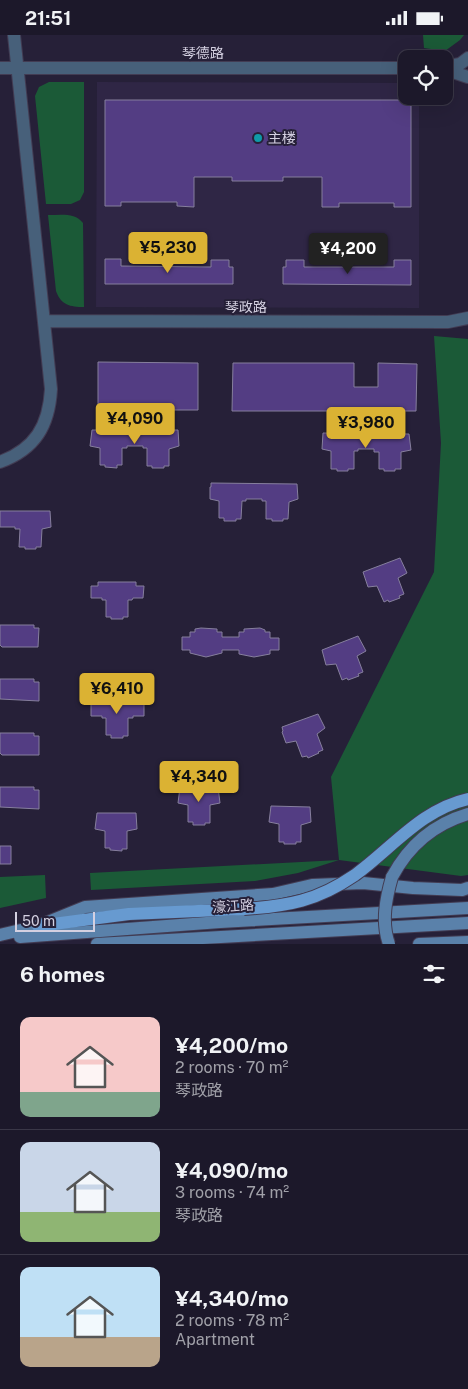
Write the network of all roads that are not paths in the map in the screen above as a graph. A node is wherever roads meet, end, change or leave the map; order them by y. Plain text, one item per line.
1 (14, 35) edge
2 (468, 58) edge
3 (453, 66) edge
4 (0, 68) edge
5 (18, 68) junction
6 (398, 68) edge
7 (453, 71) edge
8 (468, 77) edge
9 (468, 318) edge
10 (44, 321) junction
11 (448, 322) junction
12 (468, 327) edge
13 (0, 463) edge
14 (468, 799) edge
15 (468, 814) edge
16 (466, 890) edge
17 (468, 908) edge
18 (468, 923) edge
19 (38, 926) junction
20 (0, 937) edge
21 (468, 942) edge
22 (97, 944) edge
23 (389, 944) edge
24 (419, 944) edge

1 - 5 street
2 - 3 street
4 - 5 street, 琴德路
5 - 6 street, 琴德路
5 - 10 street
7 - 8 street
9 - 11 street
10 - 11 street, 琴政路
10 - 13 street
11 - 12 street
14 - 19 main road, bridge
15 - 23 main road, bridge
16 - 19 main road
17 - 20 main road, 濠江路
18 - 22 main road
19 - 20 main road
21 - 24 main road

